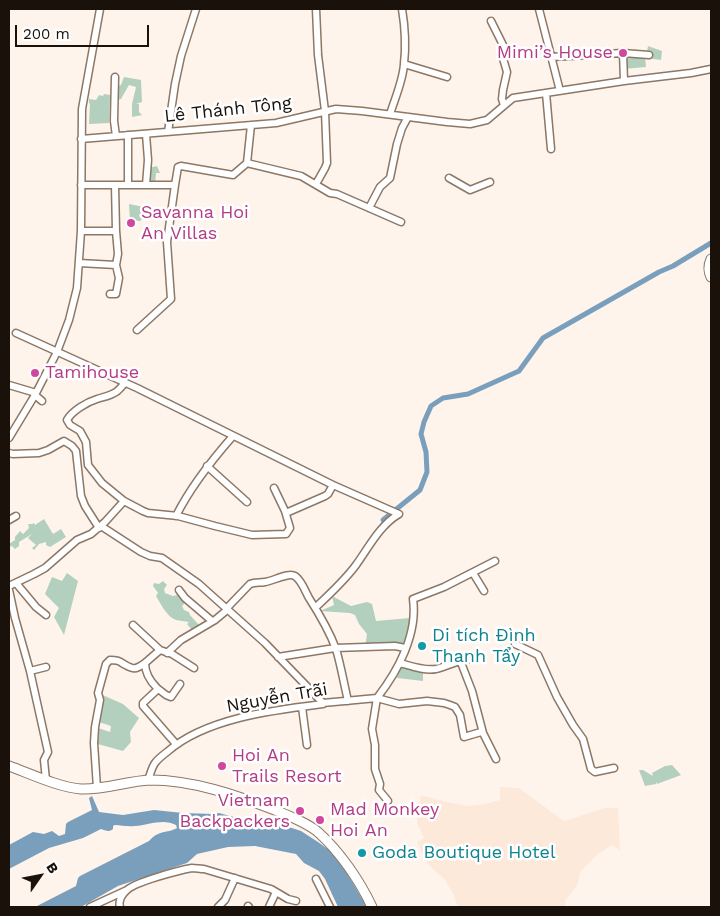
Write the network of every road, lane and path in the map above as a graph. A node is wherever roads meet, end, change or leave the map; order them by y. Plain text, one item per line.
1 (100, 9) edge
2 (196, 9) edge
3 (316, 9) edge
4 (402, 9) edge
5 (540, 9) edge
6 (491, 21) dead end
7 (623, 53) junction
8 (650, 55) dead end
9 (551, 57) junction
10 (404, 64) junction
11 (711, 69) edge
12 (447, 76) dead end
13 (115, 77) dead end
14 (624, 81) junction
15 (560, 91) junction
16 (546, 93) junction
17 (504, 105) junction
18 (325, 111) junction
19 (390, 114) junction
20 (408, 117) junction
21 (251, 125) junction
22 (168, 132) junction
23 (146, 134) junction
24 (128, 135) junction
25 (116, 136) junction
26 (81, 139) junction
27 (551, 148) dead end
28 (247, 163) junction
29 (449, 178) dead end
30 (490, 182) dead end
31 (316, 184) junction
32 (81, 185) junction
33 (115, 185) junction
34 (128, 185) junction
35 (146, 185) junction
36 (175, 185) junction
37 (369, 208) junction
38 (401, 222) dead end
39 (81, 231) junction
40 (116, 231) junction
41 (711, 259) edge
42 (79, 263) junction
43 (116, 265) junction
44 (711, 277) edge
45 (110, 294) dead end
46 (137, 330) dead end
47 (16, 333) dead end
48 (57, 352) junction
49 (125, 383) junction
50 (9, 386) edge
51 (35, 394) junction
52 (42, 402) dead end
53 (233, 436) junction
54 (9, 438) edge
55 (9, 453) edge
56 (207, 466) junction
57 (333, 485) junction
58 (274, 488) dead end
59 (124, 501) junction
60 (247, 502) dead end
61 (286, 513) junction
62 (16, 516) dead end
63 (176, 516) junction
64 (9, 520) edge
65 (100, 527) junction
66 (495, 561) dead end
67 (473, 573) junction
68 (16, 583) junction
69 (9, 586) edge
70 (9, 590) edge
71 (179, 590) dead end
72 (484, 591) dead end
73 (316, 607) junction
74 (226, 609) junction
75 (46, 614) dead end
76 (212, 621) junction
77 (133, 625) dead end
78 (515, 644) dead end
79 (335, 648) junction
80 (405, 648) junction
81 (160, 650) junction
82 (167, 653) junction
83 (278, 657) junction
84 (471, 659) dead end
85 (460, 660) junction
86 (145, 663) junction
87 (400, 663) junction
88 (46, 667) dead end
89 (194, 668) dead end
90 (30, 671) junction
91 (180, 684) dead end
92 (157, 688) junction
93 (377, 698) junction
94 (348, 702) junction
95 (323, 703) junction
96 (302, 707) junction
97 (483, 733) junction
98 (176, 744) junction
99 (307, 745) dead end
100 (496, 759) dead end
101 (9, 766) edge
102 (614, 768) dead end
103 (46, 780) junction
104 (148, 780) junction
105 (97, 788) junction
106 (388, 801) dead end
107 (235, 878) junction
108 (316, 880) dead end
109 (128, 889) junction
110 (276, 892) junction
111 (296, 901) dead end
112 (90, 907) edge
113 (120, 907) edge
114 (218, 907) edge
115 (269, 907) edge
116 (330, 907) edge
117 (372, 907) edge

1 - 26 street
2 - 22 street
3 - 18 street
4 - 10 street
5 - 9 street
6 - 17 street
7 - 8 street
7 - 9 street
7 - 14 street
9 - 15 street
10 - 12 street
10 - 19 street
11 - 14 street, Lê Thánh Tông
13 - 25 street
14 - 15 street, Lê Thánh Tông
15 - 16 street, Lê Thánh Tông
16 - 17 street, Lê Thánh Tông
16 - 27 street
17 - 20 street, Lê Thánh Tông
18 - 19 street, Lê Thánh Tông
18 - 21 street, Lê Thánh Tông
18 - 31 street
19 - 20 street, Lê Thánh Tông
20 - 37 street
21 - 22 street, Lê Thánh Tông
21 - 28 street
22 - 23 street, Lê Thánh Tông
23 - 24 street, Lê Thánh Tông
23 - 35 street
24 - 25 street, Lê Thánh Tông
24 - 34 street
25 - 26 street, Lê Thánh Tông
26 - 32 street
28 - 31 street
28 - 36 street
29 - 30 street
31 - 37 street
32 - 33 street
32 - 39 street
33 - 34 street
33 - 40 street
34 - 35 street
35 - 36 street
36 - 46 street
37 - 38 street
39 - 40 street
39 - 42 street
40 - 43 street
41 - 44 main road
42 - 43 street
42 - 48 street
43 - 45 street
47 - 48 street
48 - 49 street
48 - 51 street
49 - 53 street
49 - 59 street
50 - 51 street
51 - 52 street
51 - 54 street
53 - 56 street
53 - 57 street
55 - 65 street
56 - 60 street
56 - 63 street
57 - 61 street
57 - 73 street
58 - 61 street
59 - 63 street
59 - 65 street
61 - 63 street
62 - 64 street
65 - 68 street
65 - 74 street
66 - 67 street
67 - 72 street
67 - 80 street
68 - 69 street
68 - 75 street
70 - 90 street
71 - 76 street
73 - 74 street
73 - 79 street
74 - 76 street
74 - 83 street
76 - 82 street
77 - 81 street
78 - 102 street
79 - 80 street
79 - 83 street
79 - 94 street
80 - 87 street
81 - 82 street
81 - 86 street
82 - 89 street
83 - 95 street
84 - 85 street
85 - 87 street
85 - 97 street
86 - 92 street
86 - 105 street
87 - 93 street
88 - 90 street
90 - 103 street
91 - 92 street
92 - 98 street
93 - 94 street, Nguyễn Trãi
93 - 97 street
93 - 106 street
94 - 95 street, Nguyễn Trãi
95 - 96 street, Nguyễn Trãi
96 - 98 street, Nguyễn Trãi
96 - 99 street
97 - 100 street
98 - 104 street, Nguyễn Trãi
101 - 103 main road
103 - 105 main road
104 - 105 main road
104 - 117 main road
107 - 109 street
107 - 110 street
107 - 114 street
108 - 116 street
109 - 112 street
109 - 113 street
110 - 111 street
110 - 115 street

